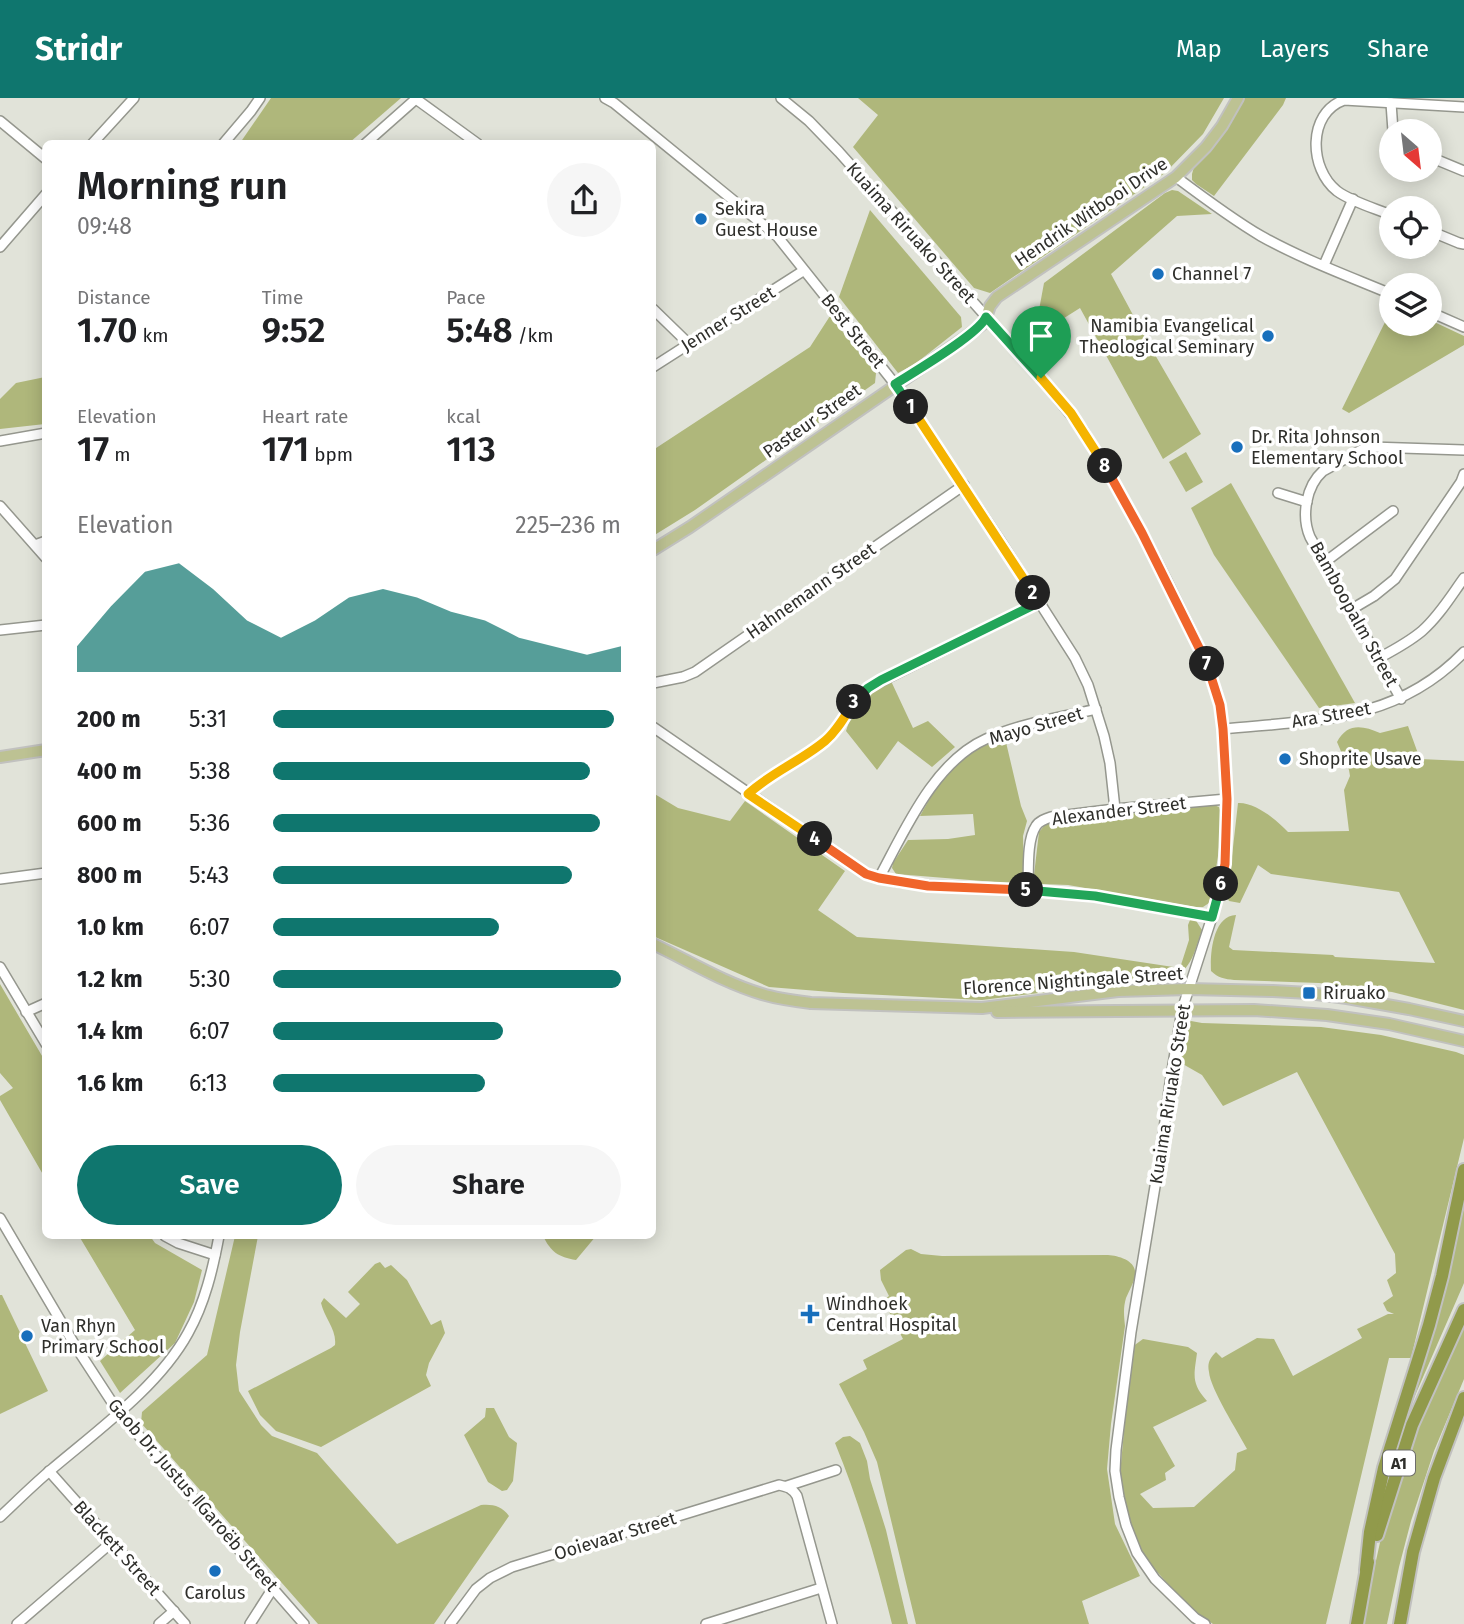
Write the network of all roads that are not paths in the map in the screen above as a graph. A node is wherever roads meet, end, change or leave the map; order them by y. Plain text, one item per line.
1 (134, 98) edge
2 (260, 98) edge
3 (605, 98) edge
4 (781, 98) edge
5 (1238, 98) edge
6 (417, 99) edge
7 (1391, 103) junction
8 (1464, 107) edge
9 (1392, 119) edge
10 (0, 121) edge
11 (96, 140) edge
12 (226, 140) edge
13 (370, 140) edge
14 (473, 140) edge
15 (42, 156) edge
16 (1442, 161) edge
17 (1464, 171) edge
18 (1176, 177) junction
19 (42, 199) edge
20 (1353, 199) junction
21 (1379, 210) edge
22 (1442, 236) edge
23 (1464, 244) edge
24 (0, 247) edge
25 (1324, 265) junction
26 (803, 271) junction
27 (1379, 289) edge
28 (656, 312) edge
29 (986, 317) junction
30 (1442, 317) edge
31 (1464, 327) edge
32 (689, 344) junction
33 (656, 365) edge
34 (895, 384) junction
35 (42, 434) edge
36 (0, 441) edge
37 (1464, 450) edge
38 (1464, 474) edge
39 (964, 485) junction
40 (1278, 493) dead end
41 (1307, 502) junction
42 (0, 506) edge
43 (1393, 511) dead end
44 (42, 542) edge
45 (35, 545) junction
46 (656, 548) edge
47 (42, 553) edge
48 (1325, 562) junction
49 (1464, 578) edge
50 (1040, 602) junction
51 (1352, 608) junction
52 (42, 625) edge
53 (0, 630) edge
54 (1464, 652) edge
55 (1379, 659) junction
56 (656, 682) edge
57 (1401, 699) junction
58 (1096, 709) junction
59 (656, 729) edge
60 (1223, 729) junction
61 (42, 751) edge
62 (0, 757) edge
63 (748, 794) junction
64 (1227, 799) junction
65 (1115, 809) junction
66 (42, 874) edge
67 (879, 878) junction
68 (0, 879) edge
69 (1028, 890) junction
70 (1212, 917) junction
71 (656, 945) edge
72 (656, 952) edge
73 (0, 967) edge
74 (1189, 989) junction
75 (42, 1005) edge
76 (1182, 1010) junction
77 (26, 1012) junction
78 (1464, 1021) edge
79 (42, 1038) edge
80 (1464, 1041) edge
81 (1464, 1170) edge
82 (0, 1218) edge
83 (171, 1239) edge
84 (218, 1239) edge
85 (215, 1255) junction
86 (1464, 1310) edge
87 (1464, 1398) edge
88 (119, 1413) junction
89 (836, 1470) dead end
90 (49, 1471) junction
91 (787, 1486) junction
92 (0, 1517) edge
93 (112, 1542) junction
94 (1366, 1570) junction
95 (274, 1588) junction
96 (821, 1588) junction
97 (174, 1611) junction
98 (17, 1624) edge
99 (159, 1624) edge
100 (185, 1624) edge
101 (250, 1624) edge
102 (304, 1624) edge
103 (450, 1624) edge
104 (706, 1624) edge
105 (832, 1624) edge
106 (1205, 1624) edge
107 (1357, 1624) edge
108 (1400, 1624) edge

1 - 11 street
2 - 12 street
3 - 26 street, Best Street
4 - 29 street, Kuaima Riruako Street
5 - 18 main road, Hendrik Witbooi Drive
6 - 13 street
6 - 14 street
7 - 8 street
7 - 9 street
7 - 20 street
10 - 15 street
16 - 17 street
18 - 25 street
18 - 29 main road, Hendrik Witbooi Drive
19 - 24 street
20 - 21 street
20 - 25 street
22 - 23 street
25 - 27 street
26 - 32 street, Jenner Street
26 - 34 street, Best Street
28 - 32 street
29 - 34 main road, Pasteur Street
29 - 60 street, Kuaima Riruako Street
30 - 31 street
32 - 33 street, Jenner Street
34 - 39 street, Best Street
34 - 46 main road, Pasteur Street
35 - 36 street
37 - 41 street
38 - 51 street
39 - 50 street, Best Street
39 - 56 street, Hahnemann Street
40 - 41 street
41 - 48 street, Bamboopalm Street
42 - 45 street
43 - 48 street
44 - 45 street
45 - 47 street
48 - 51 street, Bamboopalm Street
49 - 55 street
50 - 58 street, Best Street
50 - 63 street
51 - 55 street, Bamboopalm Street
52 - 53 street
54 - 57 street, Ara Street
55 - 57 street, Bamboopalm Street
57 - 60 street, Ara Street
58 - 65 street, Best Street
58 - 67 street, Mayo Street
59 - 63 street
60 - 64 street, Kuaima Riruako Street
61 - 62 main road
63 - 67 street
64 - 65 street, Alexander Street
64 - 70 street, Kuaima Riruako Street
65 - 69 street, Alexander Street
66 - 68 street
67 - 69 street
69 - 70 street
70 - 74 street, Kuaima Riruako Street
71 - 74 main road, Florence Nightingale Street
72 - 76 main road, Florence Nightingale Street
73 - 77 street
74 - 76 street, Kuaima Riruako Street
74 - 78 main road, Florence Nightingale Street
75 - 77 street
76 - 80 main road, Florence Nightingale Street
76 - 106 street, Kuaima Riruako Street
77 - 79 street
81 - 94 highway
82 - 88 street, Gaob Dr. Justus ǁGaroëb Street
83 - 85 street
84 - 85 street
85 - 88 street
86 - 94 highway, A1
87 - 108 highway, A1
88 - 90 street
88 - 95 street, Gaob Dr. Justus ǁGaroëb Street
89 - 91 street, Ooievaar Street
90 - 92 street
90 - 93 street, Blackett Street
91 - 96 street
91 - 103 street, Ooievaar Street
93 - 97 street, Blackett Street
93 - 98 street
94 - 107 highway, A1
95 - 101 street
95 - 102 street, Gaob Dr. Justus ǁGaroëb Street
96 - 104 street
96 - 105 street
97 - 99 street
97 - 100 street, Blackett Street

